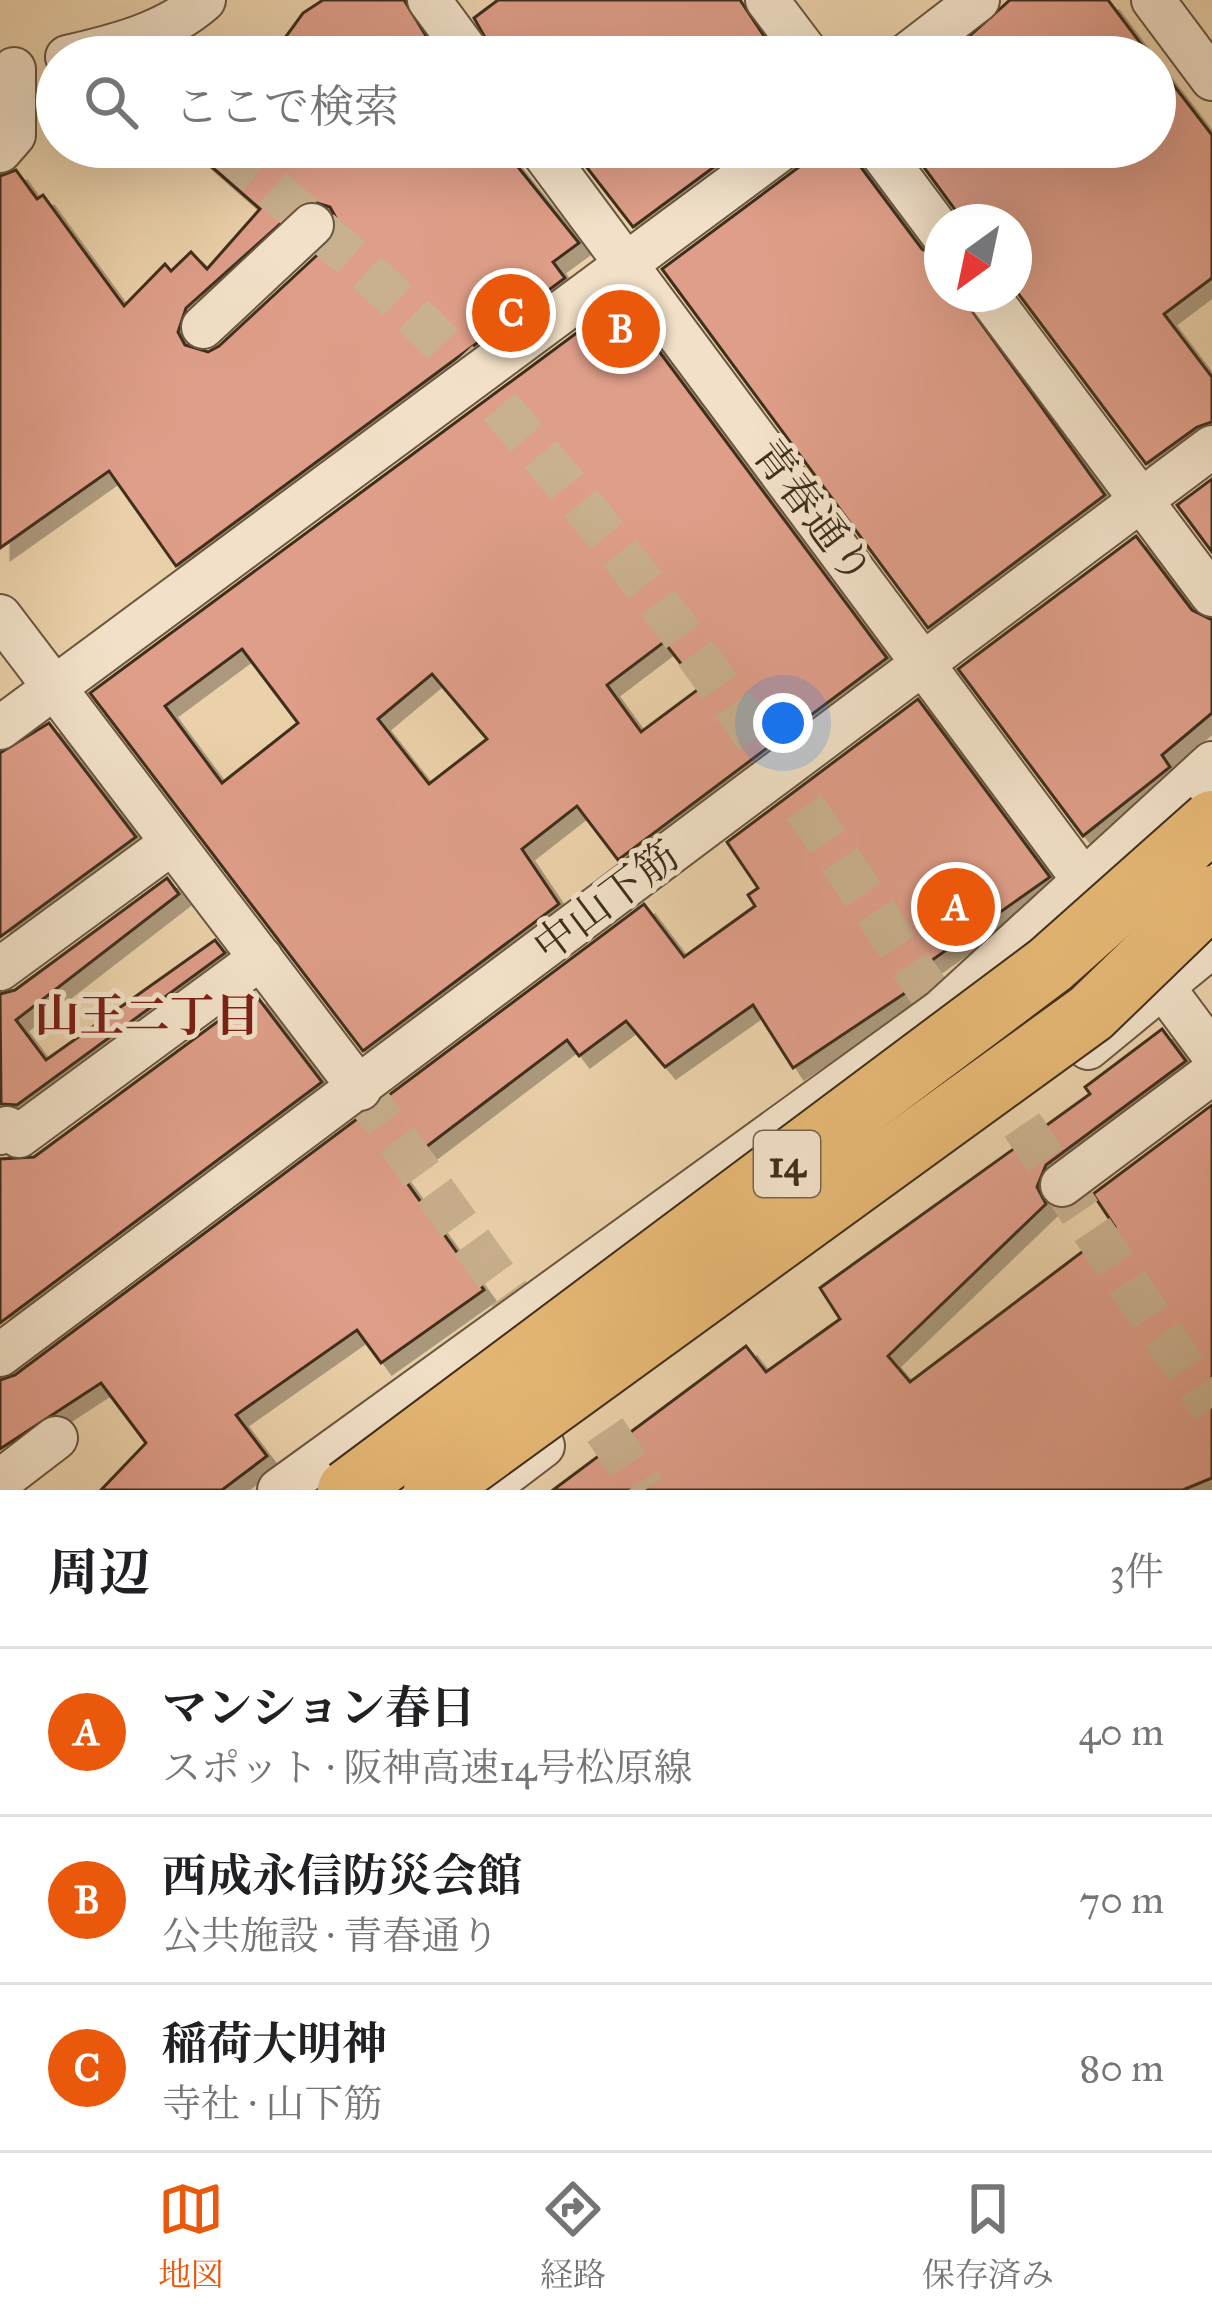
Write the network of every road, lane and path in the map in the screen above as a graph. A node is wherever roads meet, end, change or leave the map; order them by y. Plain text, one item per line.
1 (205, 0) edge
2 (429, 0) edge
3 (767, 0) edge
4 (978, 0) edge
5 (1153, 0) edge
6 (140, 36) edge
7 (456, 36) edge
8 (794, 36) edge
9 (931, 36) edge
10 (7, 69) edge
11 (1212, 79) edge
12 (0, 151) edge
13 (555, 168) edge
14 (756, 168) edge
15 (893, 168) edge
16 (924, 210) edge
17 (312, 225) dead end
18 (627, 263) junction
19 (1000, 312) edge
20 (203, 326) dead end
21 (1212, 447) edge
22 (1141, 500) junction
23 (1212, 596) edge
24 (0, 616) edge
25 (926, 662) junction
26 (53, 688) junction
27 (0, 728) edge
28 (1212, 763) edge
29 (1212, 821) edge
30 (172, 844) junction
31 (1083, 879) junction
32 (1212, 896) edge
33 (1212, 946) edge
34 (261, 958) junction
35 (0, 969) edge
36 (1166, 989) junction
37 (952, 1027) tunnel mouth
38 (1212, 1053) edge
39 (1212, 1073) edge
40 (360, 1089) junction
41 (997, 1092) tunnel mouth
42 (0, 1133) edge
43 (1062, 1185) dead end
44 (537, 1332) tunnel mouth
45 (0, 1354) edge
46 (582, 1396) tunnel mouth
47 (56, 1438) dead end
48 (0, 1480) edge
49 (279, 1490) edge
50 (348, 1490) edge
51 (434, 1490) edge
52 (485, 1490) edge

1 - 6 street
2 - 7 street
3 - 8 street
4 - 9 street
5 - 11 street
10 - 12 street
13 - 18 street, 青春通り
14 - 18 street
15 - 16 street
17 - 20 street
18 - 25 street, 青春通り
18 - 26 street
19 - 22 street
21 - 22 street, 中山下筋
22 - 23 street
22 - 25 street, 中山下筋
24 - 26 street
25 - 31 street, 青春通り
25 - 40 street, 中山下筋
26 - 27 street
26 - 30 street
28 - 31 street
29 - 50 highway, 14, bridge
30 - 34 street
30 - 35 street
31 - 36 street, 青春通り
31 - 49 street
32 - 51 highway, 14, bridge
33 - 36 street
34 - 40 street
34 - 42 street
36 - 38 street, 青春通り
36 - 52 street
37 - 41 street
39 - 43 street
40 - 45 street, 中山下筋
44 - 46 street
47 - 48 street

